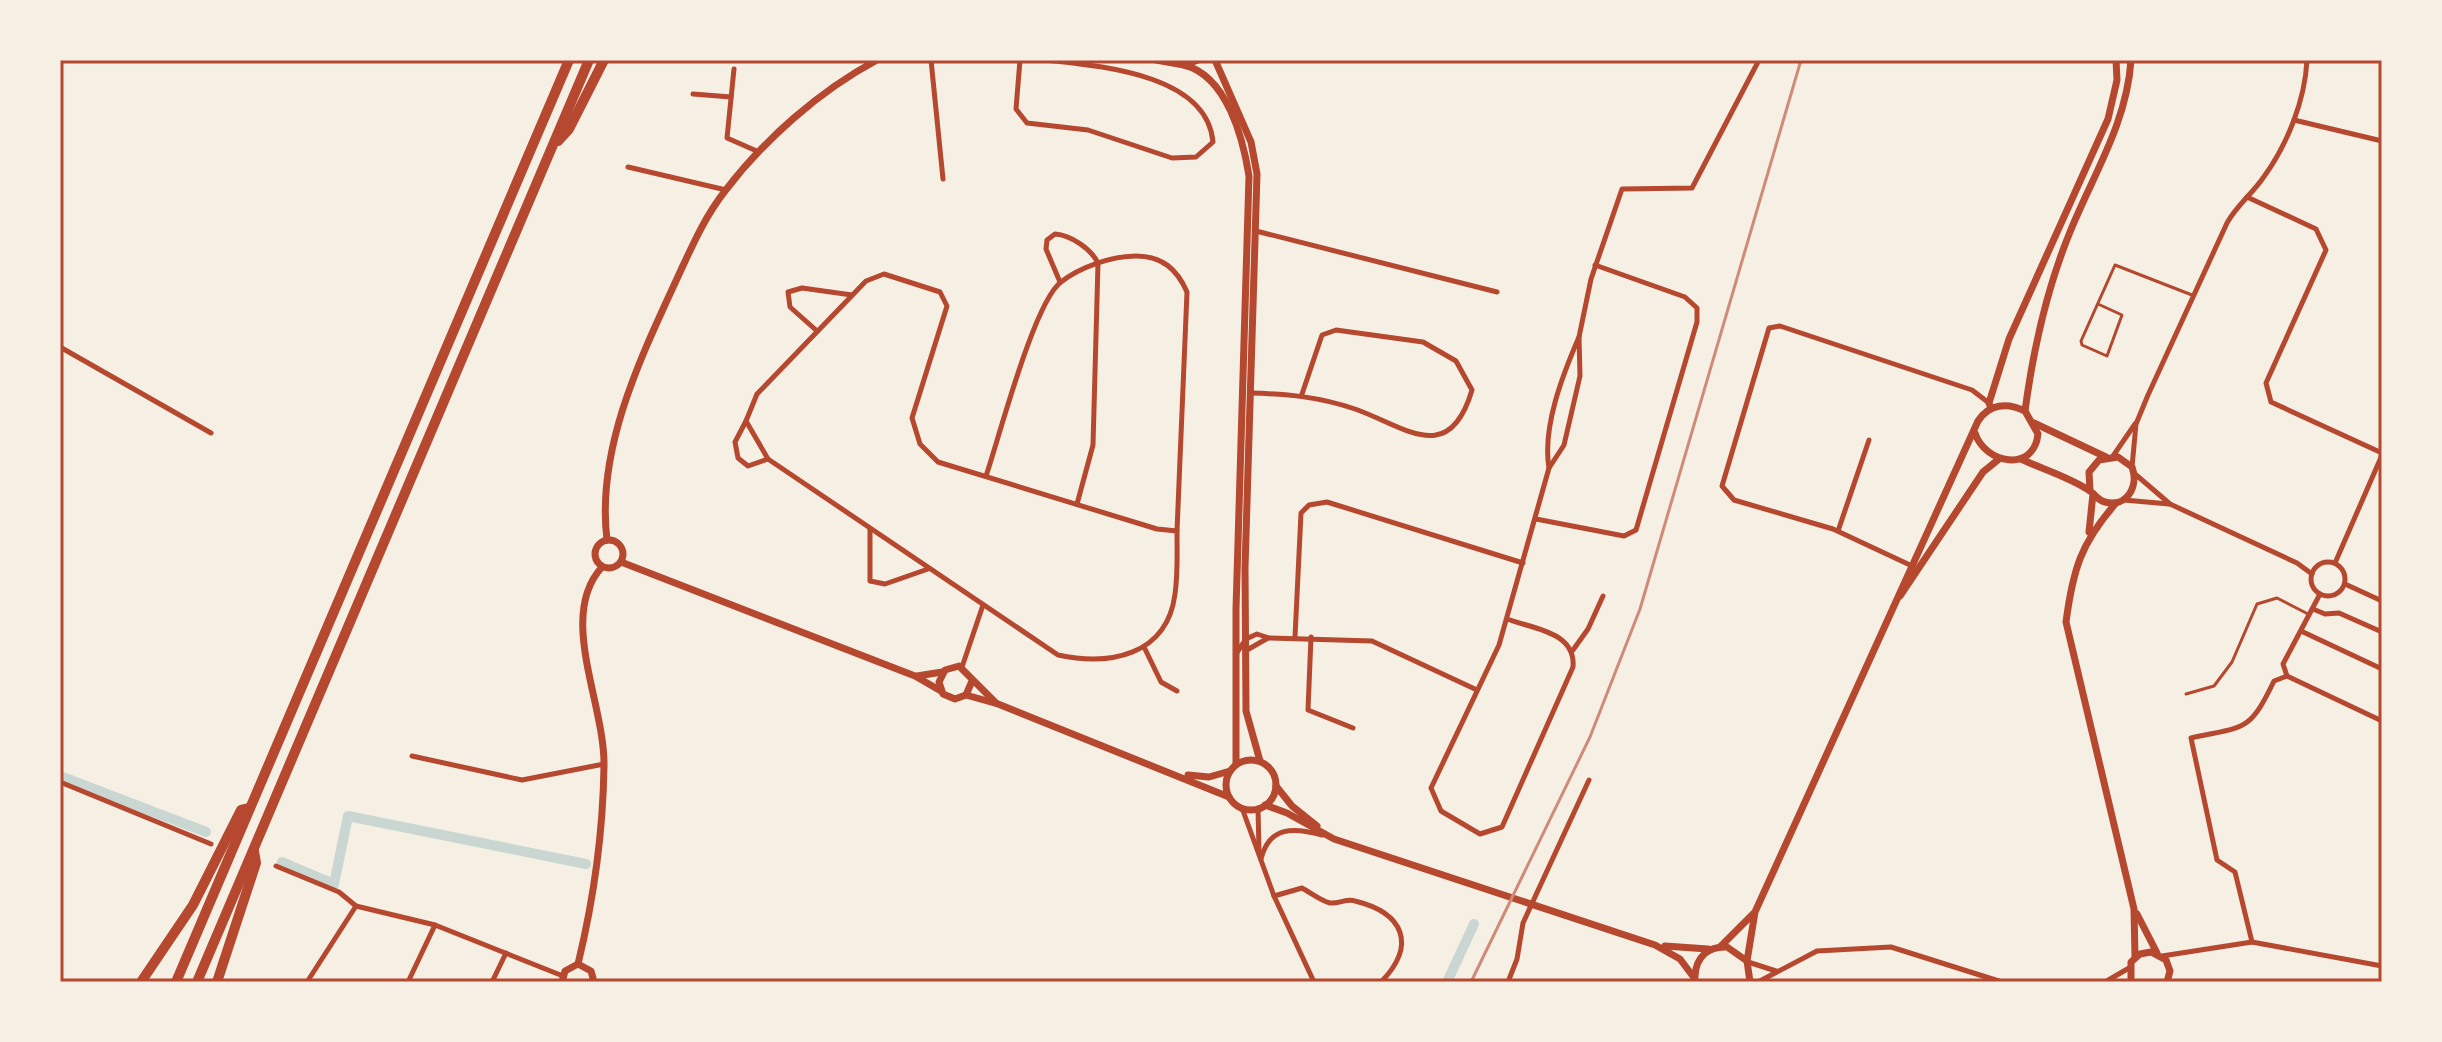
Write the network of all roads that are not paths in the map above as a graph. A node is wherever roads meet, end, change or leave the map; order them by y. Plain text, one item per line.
1 (569, 60) edge
2 (589, 60) edge
3 (604, 60) edge
4 (877, 60) edge
5 (931, 60) edge
6 (1020, 60) edge
7 (1046, 60) edge
8 (1156, 60) edge
9 (1198, 60) edge
10 (1215, 60) edge
11 (1759, 60) edge
12 (2116, 60) edge
13 (2131, 60) edge
14 (2307, 60) edge
15 (1184, 65) junction
16 (734, 69) dead end
17 (693, 94) dead end
18 (731, 97) junction
19 (2294, 120) junction
20 (2382, 141) edge
21 (553, 147) junction
22 (760, 152) junction
23 (628, 167) dead end
24 (943, 179) dead end
25 (726, 190) junction
26 (2247, 197) junction
27 (1256, 231) junction
28 (1098, 263) junction
29 (1595, 265) junction
30 (1060, 282) junction
31 (1497, 292) dead end
32 (852, 295) junction
33 (2192, 295) junction
34 (2098, 304) junction
35 (817, 331) junction
36 (1579, 337) junction
37 (60, 347) edge
38 (1251, 393) junction
39 (1302, 394) junction
40 (1990, 405) junction
41 (2025, 411) junction
42 (746, 421) junction
43 (2034, 423) junction
44 (2136, 424) junction
45 (211, 433) dead end
46 (1975, 433) junction
47 (1869, 440) dead end
48 (2382, 454) edge
49 (2109, 456) junction
50 (768, 459) junction
51 (1999, 459) junction
52 (2021, 459) junction
53 (1549, 468) junction
54 (2133, 470) junction
55 (986, 476) junction
56 (2092, 492) junction
57 (2120, 501) junction
58 (1077, 504) junction
59 (2170, 504) junction
60 (1536, 519) junction
61 (870, 528) junction
62 (1177, 531) junction
63 (1838, 531) junction
64 (2089, 535) junction
65 (607, 540) junction
66 (621, 562) junction
67 (1523, 563) junction
68 (2335, 563) junction
69 (1910, 565) junction
70 (602, 567) junction
71 (929, 569) junction
72 (2312, 574) junction
73 (2345, 584) junction
74 (2320, 594) junction
75 (1603, 596) dead end
76 (2382, 601) edge
77 (983, 605) junction
78 (1890, 611) junction
79 (2311, 612) junction
80 (1507, 619) junction
81 (1246, 626) junction
82 (2301, 631) junction
83 (2382, 632) edge
84 (1257, 634) junction
85 (1295, 637) junction
86 (1311, 637) junction
87 (1269, 638) junction
88 (1246, 639) junction
89 (1145, 649) junction
90 (1247, 650) junction
91 (1573, 650) junction
92 (1235, 655) junction
93 (962, 667) junction
94 (2382, 669) edge
95 (942, 672) junction
96 (915, 676) junction
97 (2287, 676) junction
98 (972, 681) junction
99 (1477, 690) junction
100 (941, 691) junction
101 (1177, 691) dead end
102 (2186, 694) dead end
103 (966, 695) junction
104 (998, 704) junction
105 (2382, 721) edge
106 (1353, 728) dead end
107 (412, 756) dead end
108 (1260, 761) junction
109 (604, 764) junction
110 (1236, 764) junction
111 (1171, 771) junction
112 (1230, 771) junction
113 (1589, 780) dead end
114 (60, 782) edge
115 (1276, 786) junction
116 (1229, 797) junction
117 (1261, 807) junction
118 (250, 808) junction
119 (1242, 808) junction
120 (1322, 835) junction
121 (1343, 841) junction
122 (211, 844) dead end
123 (254, 849) junction
124 (1261, 860) junction
125 (276, 866) dead end
126 (1274, 896) junction
127 (356, 906) junction
128 (2134, 909) junction
129 (1755, 912) junction
130 (435, 925) junction
131 (2252, 942) junction
132 (1655, 945) junction
133 (1721, 946) junction
134 (1712, 949) junction
135 (506, 953) junction
136 (2160, 954) junction
137 (2182, 955) junction
138 (2135, 957) junction
139 (1748, 961) junction
140 (578, 964) junction
141 (2169, 966) junction
142 (2382, 966) edge
143 (2129, 968) junction
144 (1777, 972) junction
145 (563, 979) edge
146 (1696, 980) edge
147 (2108, 981) edge
148 (141, 982) edge
149 (176, 982) edge
150 (197, 982) edge
151 (217, 982) edge
152 (307, 982) edge
153 (408, 982) edge
154 (492, 982) edge
155 (594, 982) edge
156 (1314, 982) edge
157 (1381, 982) edge
158 (1508, 982) edge
159 (1750, 982) edge
160 (1758, 982) edge
161 (2002, 982) edge
162 (2120, 982) edge
163 (2131, 982) edge
164 (2167, 982) edge

1 - 118 highway
2 - 21 highway
3 - 21 highway
4 - 22 main road
5 - 24 street
6 - 7 street
8 - 15 main road
9 - 15 main road
10 - 27 main road
11 - 29 street
12 - 40 main road
13 - 41 main road
14 - 19 street
15 - 92 main road
16 - 18 street
17 - 18 street
18 - 22 street
19 - 20 street
19 - 26 street
21 - 123 highway
22 - 25 main road
23 - 25 street
25 - 65 main road
26 - 33 street
26 - 48 street
27 - 31 street
27 - 38 main road
28 - 30 street
28 - 30 street
28 - 58 street
28 - 62 street
29 - 36 street
29 - 60 street
30 - 55 street
32 - 35 street
32 - 35 street
32 - 55 street
33 - 34 lane
33 - 44 street
34 - 34 lane
35 - 42 street
36 - 53 street
36 - 53 street
37 - 45 street
38 - 39 street
38 - 81 main road
39 - 39 street
40 - 41 main road
40 - 46 main road
40 - 63 street
41 - 43 main road
42 - 50 street
42 - 50 street
43 - 49 main road
43 - 52 main road
44 - 49 street
44 - 54 street
46 - 51 main road
46 - 69 main road
47 - 63 street
48 - 68 street
49 - 54 main road
49 - 56 main road
50 - 61 street
51 - 52 main road
51 - 78 main road
52 - 56 main road
53 - 60 street
54 - 57 main road
54 - 59 street
55 - 58 street
56 - 57 main road
56 - 64 main road
57 - 59 street
57 - 64 main road
58 - 62 street
59 - 72 street
60 - 67 street
61 - 71 street
61 - 71 street
62 - 89 street
63 - 69 street
64 - 128 main road
65 - 66 main road
65 - 70 main road
66 - 70 main road
66 - 96 main road
67 - 80 street
67 - 85 street
68 - 72 street
68 - 73 street
69 - 78 main road
70 - 109 main road
71 - 77 street
72 - 74 street
73 - 74 street
73 - 76 street
74 - 79 street
75 - 91 street
77 - 89 street
77 - 93 street
78 - 129 main road
79 - 82 street
79 - 83 street
79 - 102 lane
80 - 91 street
80 - 99 street
81 - 84 street
81 - 88 main road
82 - 94 street
82 - 97 street
84 - 87 street
84 - 88 street
85 - 86 street
85 - 87 street
86 - 99 street
86 - 106 street
87 - 90 street
88 - 90 main road
88 - 92 street
89 - 101 street
90 - 108 main road
91 - 99 street
92 - 110 main road
93 - 95 main road
93 - 98 main road
95 - 96 main road
95 - 100 main road
96 - 100 main road
97 - 105 street
97 - 131 street
98 - 103 main road
98 - 104 main road
100 - 103 main road
103 - 104 main road
104 - 111 main road
107 - 109 street
108 - 110 main road
108 - 115 main road
109 - 140 main road
110 - 112 main road
111 - 112 main road
111 - 116 main road
112 - 116 main road
113 - 158 street
114 - 122 street
115 - 117 main road
115 - 121 main road
116 - 119 main road
117 - 119 main road
117 - 120 main road
117 - 124 street
118 - 148 highway
118 - 149 highway
119 - 124 street
120 - 121 main road
120 - 124 street
121 - 132 main road
123 - 150 highway
123 - 151 highway
124 - 126 street
125 - 127 street
126 - 156 street
126 - 157 street
127 - 130 street
127 - 152 street
128 - 136 main road
128 - 138 main road
129 - 133 main road
129 - 139 main road
130 - 135 street
130 - 153 street
131 - 137 street
131 - 142 street
132 - 134 main road
132 - 146 main road
133 - 134 main road
133 - 139 main road
134 - 146 main road
135 - 145 street
135 - 154 street
136 - 137 street
136 - 138 main road
136 - 141 main road
137 - 141 street
138 - 143 main road
139 - 144 street
139 - 159 main road
140 - 145 main road
140 - 155 main road
141 - 164 main road
143 - 147 street
143 - 163 main road
144 - 160 street
144 - 161 street
147 - 162 street

